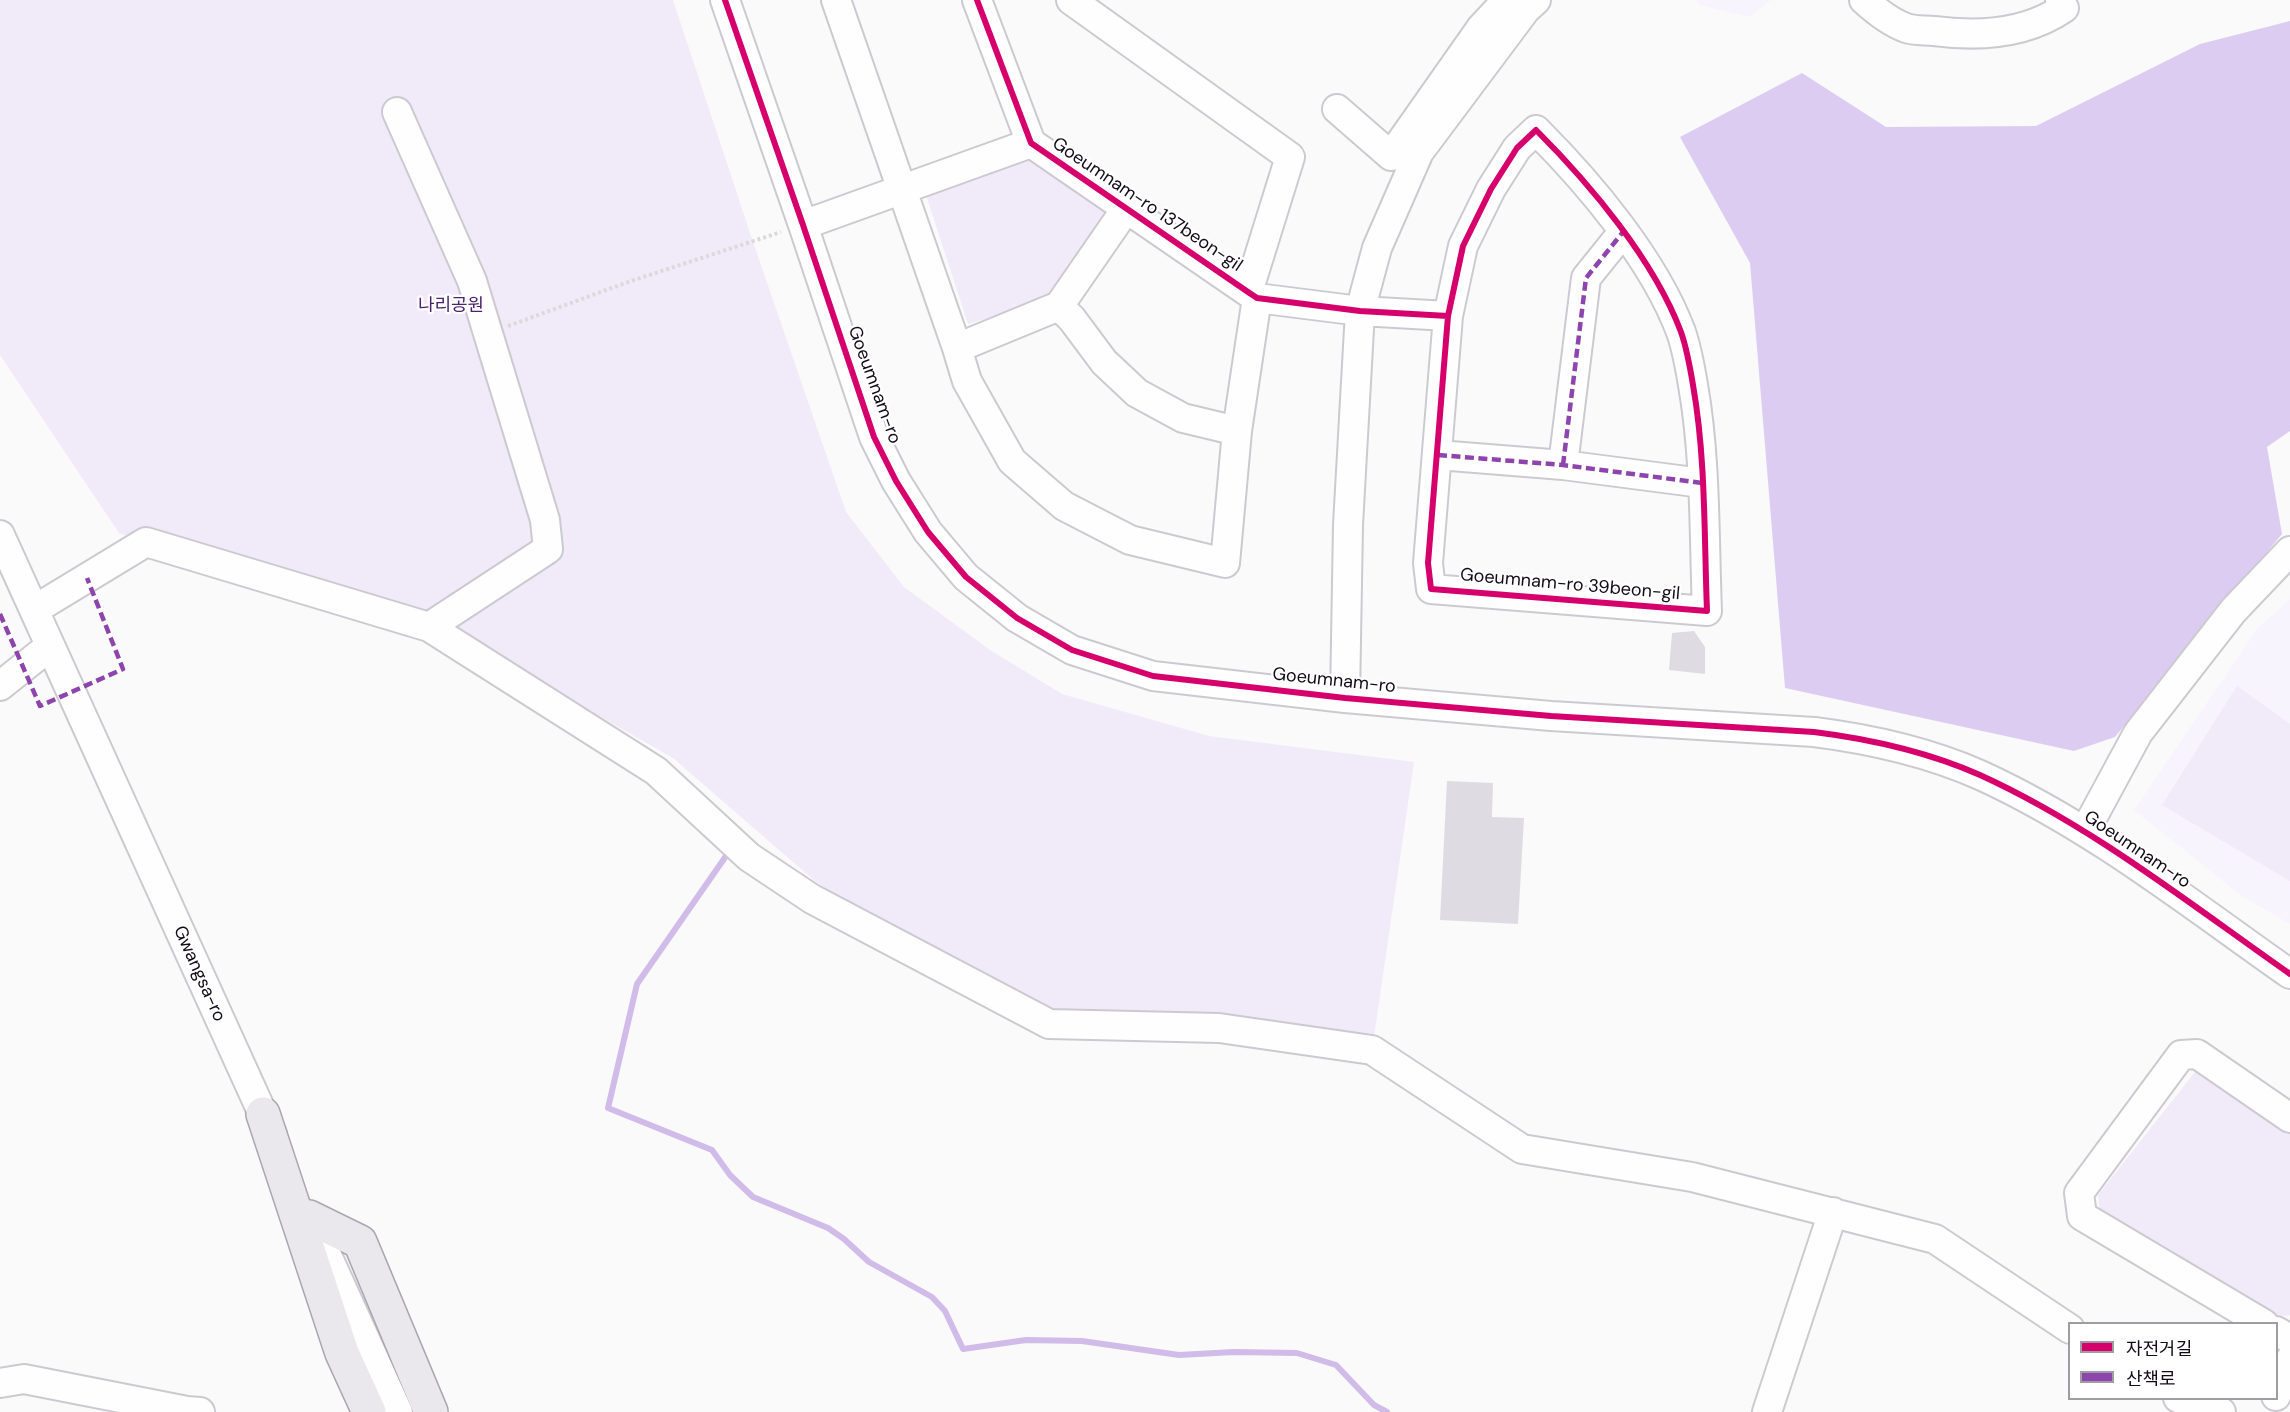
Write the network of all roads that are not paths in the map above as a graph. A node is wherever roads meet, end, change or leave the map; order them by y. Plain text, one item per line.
1 (725, 0) edge
2 (836, 0) edge
3 (978, 0) edge
4 (1071, 0) edge
5 (1507, 0) edge
6 (1536, 0) edge
7 (1864, 0) edge
8 (2068, 3) edge
9 (1337, 109) dead end
10 (397, 112) dead end
11 (1031, 143) junction
12 (901, 190) junction
13 (1126, 208) junction
14 (803, 225) junction
15 (1623, 232) junction
16 (1253, 295) junction
17 (1059, 306) junction
18 (1360, 311) junction
19 (1448, 316) junction
20 (957, 348) junction
21 (1237, 431) junction
22 (1438, 455) junction
23 (1563, 465) junction
24 (1702, 483) junction
25 (0, 536) edge
26 (2290, 550) edge
27 (34, 610) junction
28 (429, 627) junction
29 (50, 646) junction
30 (0, 686) edge
31 (1345, 698) junction
32 (2085, 831) junction
33 (2290, 974) edge
34 (263, 1114) junction
35 (2290, 1118) edge
36 (1833, 1212) junction
37 (309, 1217) junction
38 (2262, 1322) edge
39 (2068, 1328) edge
40 (2290, 1360) edge
41 (0, 1383) edge
42 (2278, 1392) edge
43 (2184, 1400) edge
44 (200, 1412) edge
45 (369, 1412) edge
46 (398, 1412) edge
47 (431, 1412) edge
48 (1767, 1412) edge
49 (2221, 1412) edge

1 - 14 street, Goeumnam-ro
2 - 12 street, Goeumnam-ro 137beon-gil
3 - 11 street, Goeumnam-ro 137beon-gil
4 - 16 street, Goeumnam-ro 137beon-gil
5 - 9 street
6 - 18 street
7 - 8 street
10 - 28 street
11 - 12 street, Goeumnam-ro 137beon-gil
11 - 13 street, Goeumnam-ro 137beon-gil
12 - 14 street, Goeumnam-ro 137beon-gil
12 - 20 street, Goeumnam-ro 137beon-gil
13 - 16 street, Goeumnam-ro 137beon-gil
13 - 17 street, Goeumnam-ro 137beon-gil
14 - 31 street, Goeumnam-ro
15 - 19 street, Goeumnam-ro 39beon-gil
15 - 23 street
15 - 24 street, Goeumnam-ro 39beon-gil
16 - 18 street, Goeumnam-ro 137beon-gil
16 - 21 street, Goeumnam-ro 137beon-gil
17 - 20 street
17 - 21 street
18 - 19 street
18 - 31 street
19 - 22 street, Goeumnam-ro 39beon-gil
20 - 21 street, Goeumnam-ro 137beon-gil
22 - 23 street
22 - 24 street, Goeumnam-ro 39beon-gil
23 - 24 street
25 - 27 street, Gwangsa-ro
26 - 32 street
27 - 28 street
27 - 29 street, Gwangsa-ro
28 - 36 street
29 - 30 street
29 - 34 street, Gwangsa-ro
31 - 32 street, Goeumnam-ro
32 - 33 street, Goeumnam-ro
34 - 37 street, Gwangsa-ro
34 - 45 main road
35 - 38 street
36 - 39 street
36 - 48 street
37 - 46 street, Gwangsa-ro
37 - 47 main road
40 - 42 street
41 - 44 street
43 - 49 street

